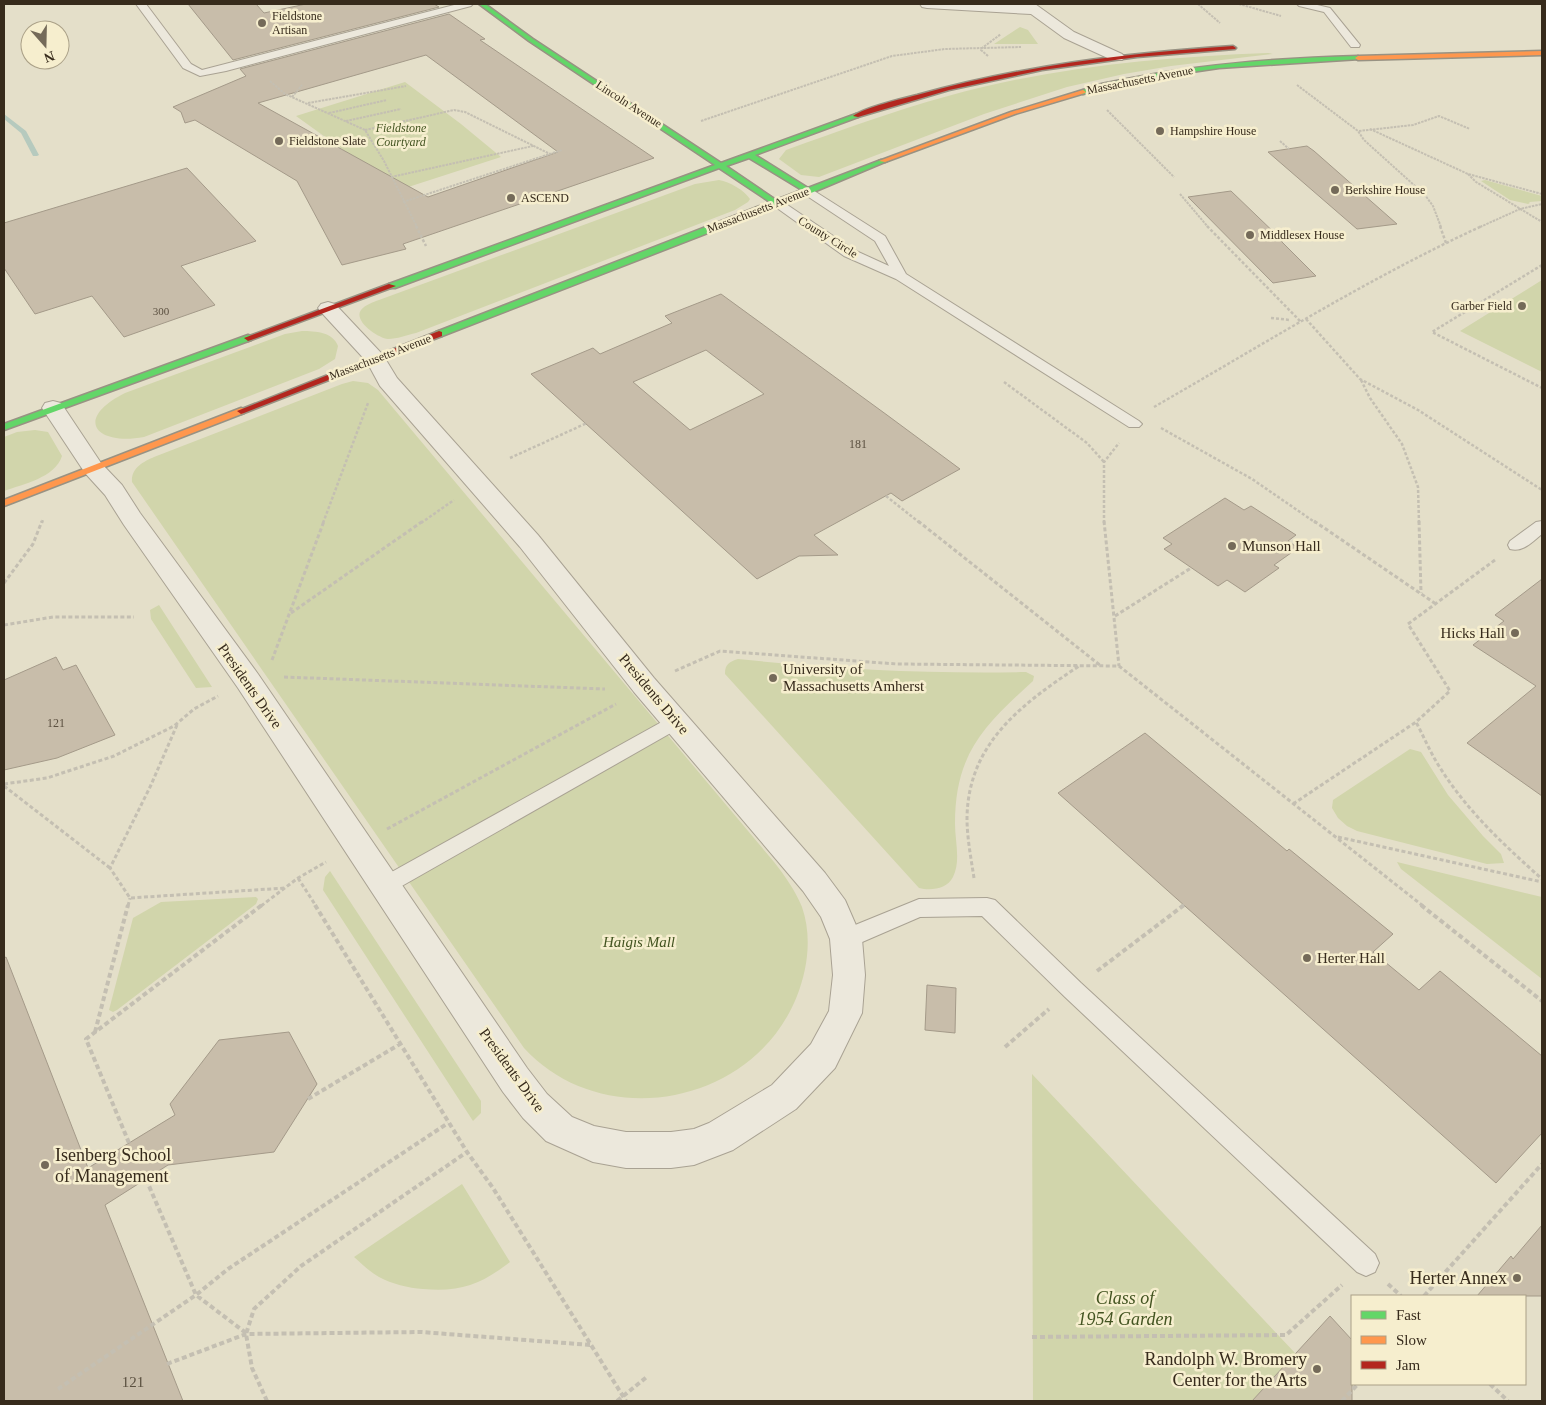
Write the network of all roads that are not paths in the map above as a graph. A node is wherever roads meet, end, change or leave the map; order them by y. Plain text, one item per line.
1 (141, 4) edge
2 (468, 4) edge
3 (486, 4) edge
4 (927, 4) edge
5 (1302, 4) edge
6 (1031, 7) edge
7 (1069, 35) junction
8 (1360, 44) joint
9 (1336, 45) dead end
10 (1247, 47) dead end
11 (1542, 53) edge
12 (1117, 57) junction
13 (1075, 62) junction
14 (750, 154) junction
15 (721, 165) junction
16 (808, 191) junction
17 (776, 203) junction
18 (901, 276) junction
19 (328, 308) junction
20 (376, 359) junction
21 (53, 408) junction
22 (1137, 420) road end
23 (4, 426) edge
24 (93, 468) junction
25 (4, 503) edge
26 (1542, 526) edge
27 (1516, 545) road end
28 (676, 721) junction
29 (386, 885) junction
30 (978, 906) joint
31 (846, 939) junction
32 (1366, 1262) road end

1 - 2 lane
3 - 15 main road, Lincoln Avenue
4 - 6 street
5 - 8 lane
6 - 7 street
7 - 12 street
7 - 13 street
8 - 9 main road
10 - 12 main road, Massachusetts Avenue
11 - 16 main road, Massachusetts Avenue
12 - 13 main road, Massachusetts Avenue
13 - 14 main road, Massachusetts Avenue
14 - 15 main road, Massachusetts Avenue
14 - 16 main road
15 - 17 main road, Lincoln Avenue
15 - 19 main road, Massachusetts Avenue
16 - 17 main road, Massachusetts Avenue
16 - 18 lane, County Circle
17 - 18 lane, County Circle
17 - 20 main road, Massachusetts Avenue
18 - 22 lane
19 - 20 street, Presidents Drive
19 - 21 main road, Massachusetts Avenue
20 - 24 main road, Massachusetts Avenue
20 - 28 street, Presidents Drive
21 - 23 main road, Massachusetts Avenue
21 - 24 street, Presidents Drive
24 - 25 main road, Massachusetts Avenue
24 - 29 street, Presidents Drive
26 - 27 lane
28 - 29 lane
28 - 31 street, Presidents Drive
29 - 31 street, Presidents Drive
30 - 31 lane
30 - 32 lane

